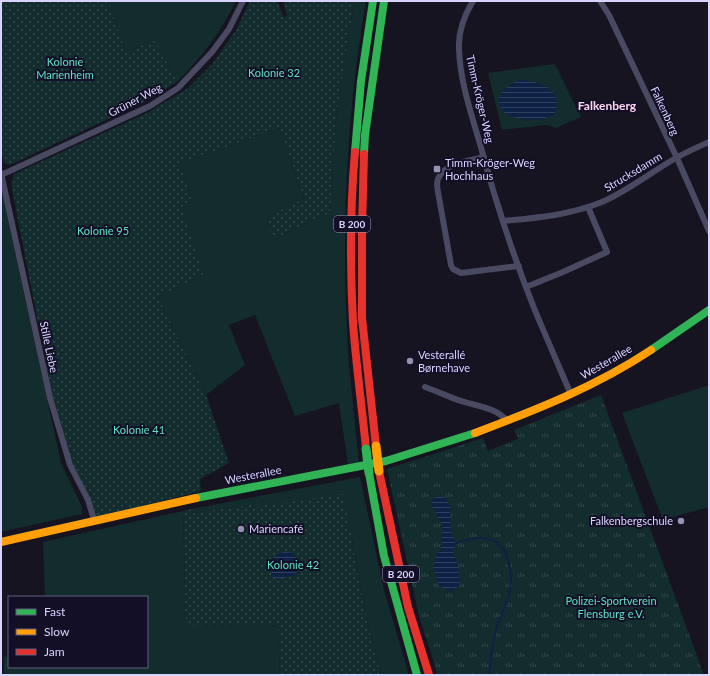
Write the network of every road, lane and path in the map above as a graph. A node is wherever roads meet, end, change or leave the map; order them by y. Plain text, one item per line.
1 (243, 1) edge
2 (373, 1) edge
3 (384, 1) edge
4 (474, 1) edge
5 (600, 1) edge
6 (709, 142) edge
7 (484, 157) junction
8 (676, 158) junction
9 (1, 174) edge
10 (588, 207) junction
11 (502, 221) junction
12 (709, 231) edge
13 (519, 266) junction
14 (526, 287) junction
15 (709, 310) edge
16 (425, 387) dead end
17 (571, 395) junction
18 (507, 421) junction
19 (94, 520) junction
20 (1, 542) edge
21 (418, 675) edge
22 (429, 675) edge

1 - 9 street, Grüner Weg
2 - 21 main road, B 200, bridge
3 - 22 main road, B 200, bridge
4 - 7 street, Timm-Kröger-Weg
5 - 8 street, Falkenberg
6 - 8 street, Strucksdamm
7 - 11 street, Timm-Kröger-Weg
7 - 13 street, Timm-Kröger-Weg
8 - 10 street, Strucksdamm
8 - 12 street, Falkenberg
9 - 19 street, Stille Liebe
10 - 11 street, Strucksdamm
10 - 14 street
11 - 13 street, Timm-Kröger-Weg
13 - 14 street, Timm-Kröger-Weg
14 - 17 street, Timm-Kröger-Weg
15 - 17 main road, Westerallee
16 - 18 street
17 - 18 main road, Westerallee
18 - 19 main road, Westerallee
19 - 20 main road, Westerallee

